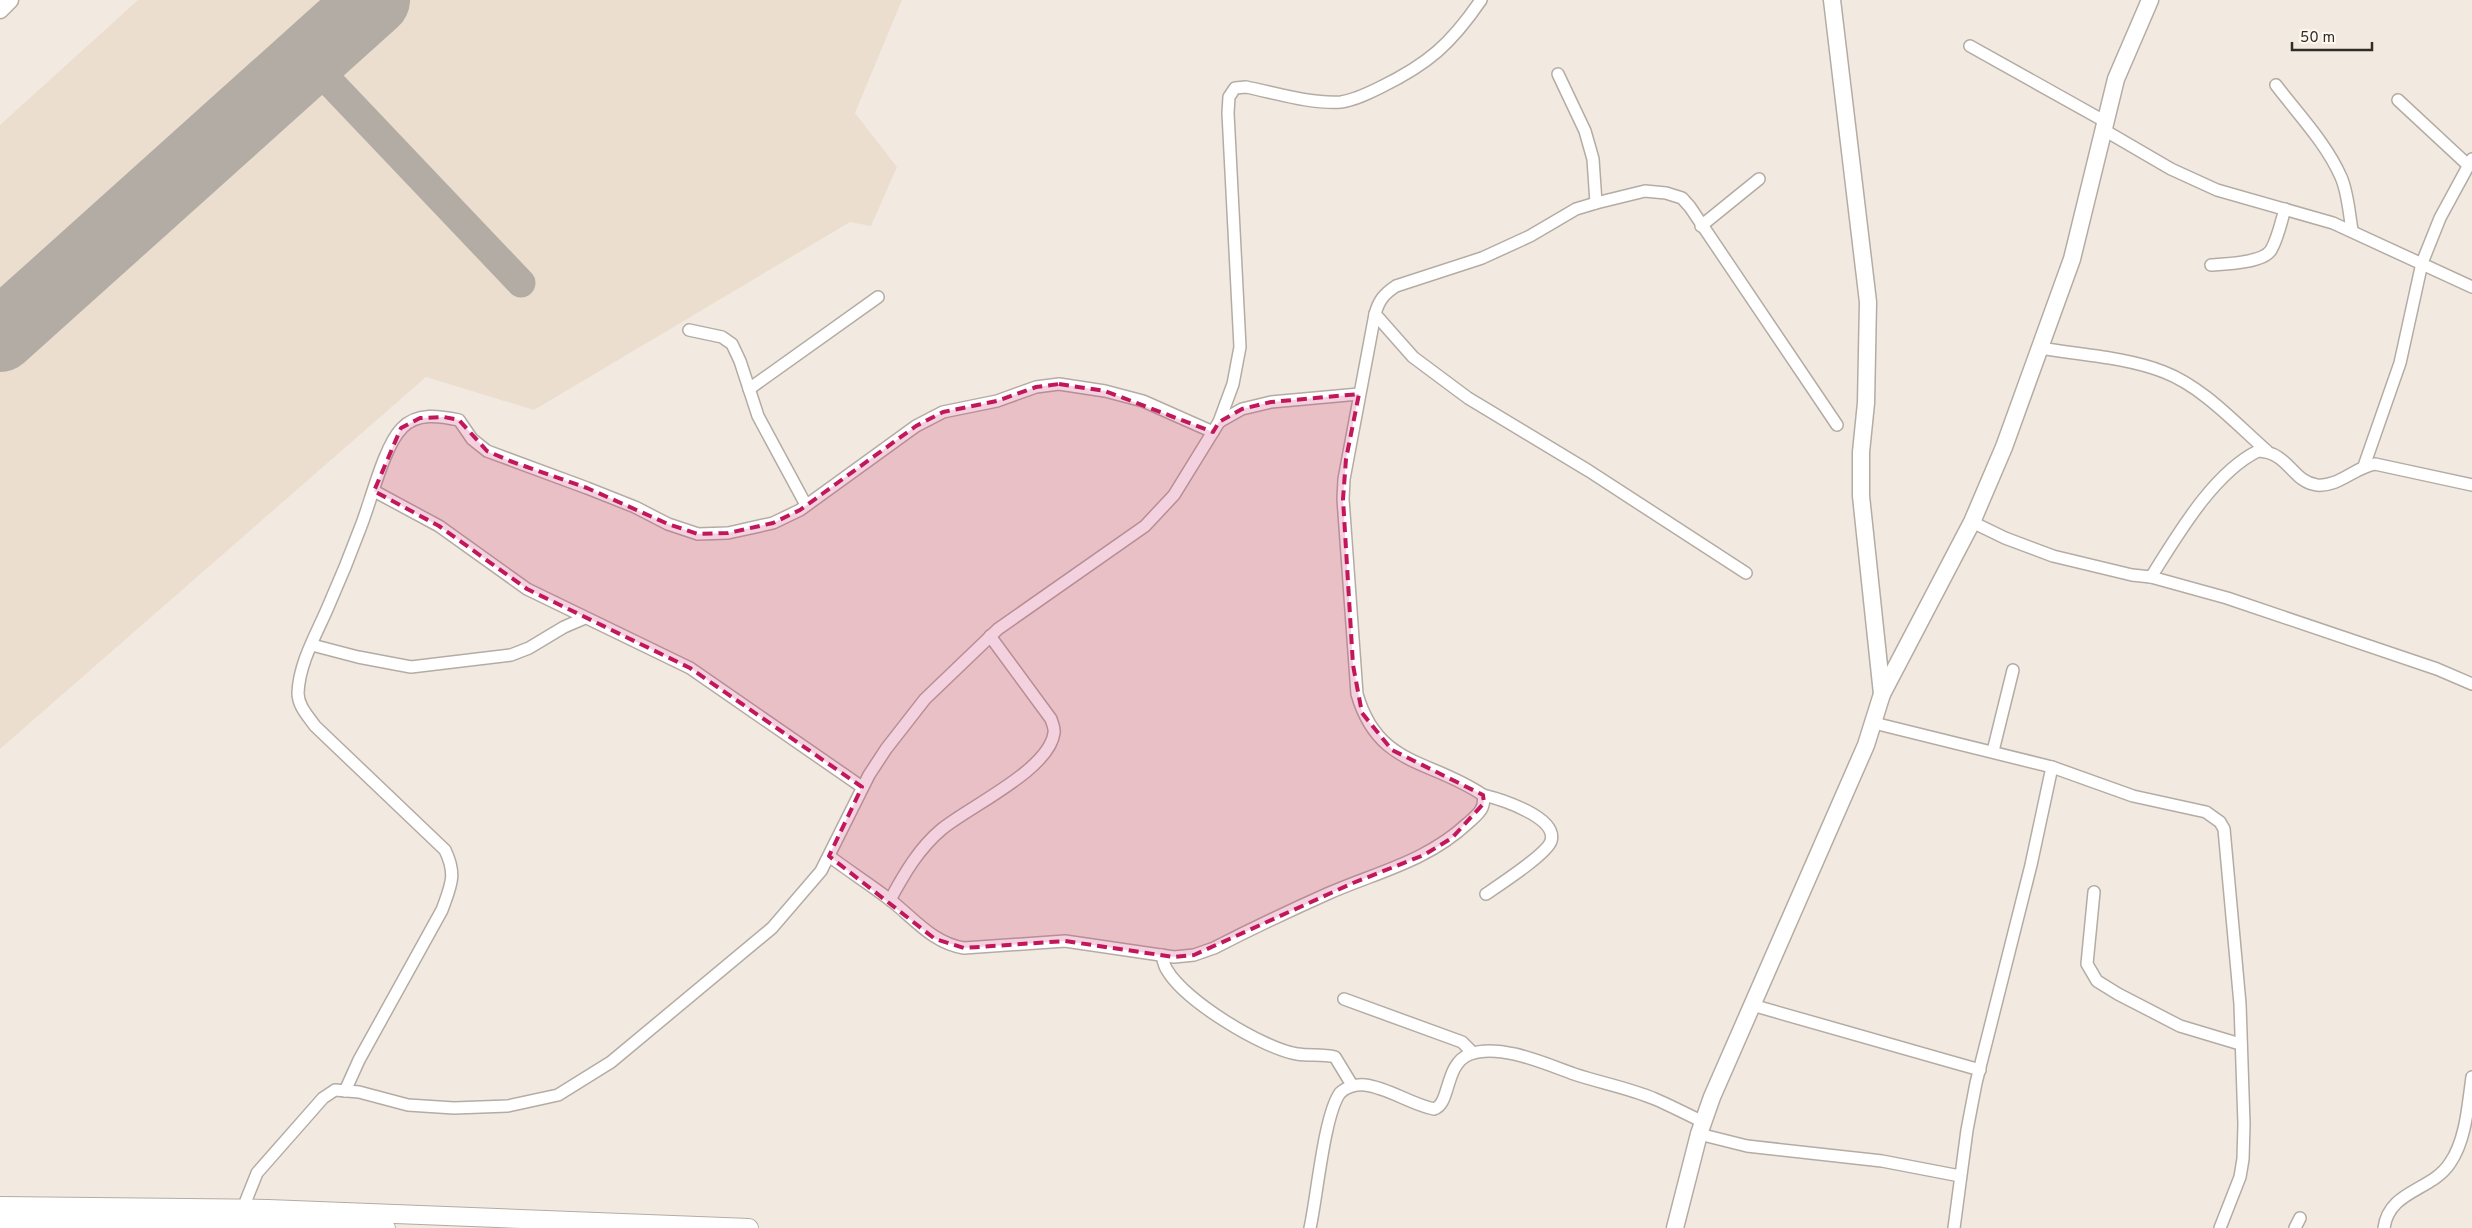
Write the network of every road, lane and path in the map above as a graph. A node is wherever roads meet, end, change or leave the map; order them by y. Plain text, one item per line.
1 (10, 0) edge
2 (1481, 0) edge
3 (1832, 0) edge
4 (2150, 0) edge
5 (0, 10) edge
6 (1970, 46) dead end
7 (1558, 74) dead end
8 (2276, 85) dead end
9 (2398, 100) dead end
10 (2105, 126) junction
11 (2470, 162) edge
12 (1759, 179) dead end
13 (1596, 203) junction
14 (2286, 209) junction
15 (1701, 226) junction
16 (2352, 230) junction
17 (2422, 263) junction
18 (2211, 266) dead end
19 (2472, 287) edge
20 (878, 297) dead end
21 (1375, 314) junction
22 (689, 330) dead end
23 (2040, 348) junction
24 (749, 389) junction
25 (1359, 394) junction
26 (1837, 425) dead end
27 (1216, 427) junction
28 (2267, 452) junction
29 (2364, 466) junction
30 (2472, 485) edge
31 (374, 491) junction
32 (806, 505) junction
33 (1972, 522) junction
34 (1746, 573) dead end
35 (2151, 577) junction
36 (585, 618) junction
37 (990, 636) junction
38 (312, 645) junction
39 (2013, 670) dead end
40 (2472, 684) edge
41 (1882, 694) junction
42 (1874, 722) junction
43 (1993, 751) junction
44 (2052, 767) junction
45 (862, 787) junction
46 (1483, 795) junction
47 (829, 856) junction
48 (2094, 892) dead end
49 (1486, 894) dead end
50 (890, 900) junction
51 (1162, 955) junction
52 (1344, 999) dead end
53 (1752, 1005) junction
54 (2240, 1044) junction
55 (1473, 1053) junction
56 (1980, 1070) junction
57 (2472, 1078) edge
58 (1352, 1085) junction
59 (346, 1091) junction
60 (1701, 1128) junction
61 (1960, 1176) junction
62 (0, 1206) edge
63 (243, 1208) junction
64 (0, 1221) edge
65 (478, 1222) edge
66 (224, 1226) edge
67 (386, 1228) edge
68 (749, 1228) edge
69 (1310, 1228) edge
70 (1675, 1228) edge
71 (1954, 1228) edge
72 (2220, 1228) edge
73 (2384, 1228) edge

1 - 5 street
2 - 27 street
3 - 41 street
4 - 10 street
6 - 10 street
7 - 13 street
8 - 16 street
9 - 11 street
10 - 14 street
10 - 23 street
11 - 17 street
12 - 15 street
13 - 15 street
13 - 21 street
14 - 16 street
14 - 18 street
15 - 26 street
16 - 17 street
17 - 19 street
17 - 29 street
20 - 24 street
21 - 25 street
21 - 34 street
22 - 24 street
23 - 28 street
23 - 33 street
24 - 32 street
25 - 27 street
25 - 46 street
27 - 32 street
27 - 37 street
28 - 29 street
28 - 35 street
29 - 30 street
31 - 32 street
31 - 36 street
31 - 38 street
33 - 35 street
33 - 41 street
35 - 40 street
36 - 38 street
36 - 45 street
37 - 45 street
37 - 50 street
38 - 59 street
39 - 43 street
41 - 42 street
42 - 43 street
42 - 53 street
43 - 44 street
44 - 54 street
44 - 56 street
45 - 47 street
46 - 49 street
46 - 51 street
47 - 50 street
47 - 59 street
48 - 54 street
50 - 51 street
51 - 58 street
52 - 55 street
53 - 56 street
53 - 60 street
54 - 72 street
55 - 58 street
55 - 60 street
56 - 61 street
57 - 73 street
58 - 69 street
59 - 63 street
60 - 61 street
60 - 70 street
61 - 71 street
62 - 63 main road
63 - 65 main road
64 - 66 main road
65 - 68 main road
66 - 67 main road

